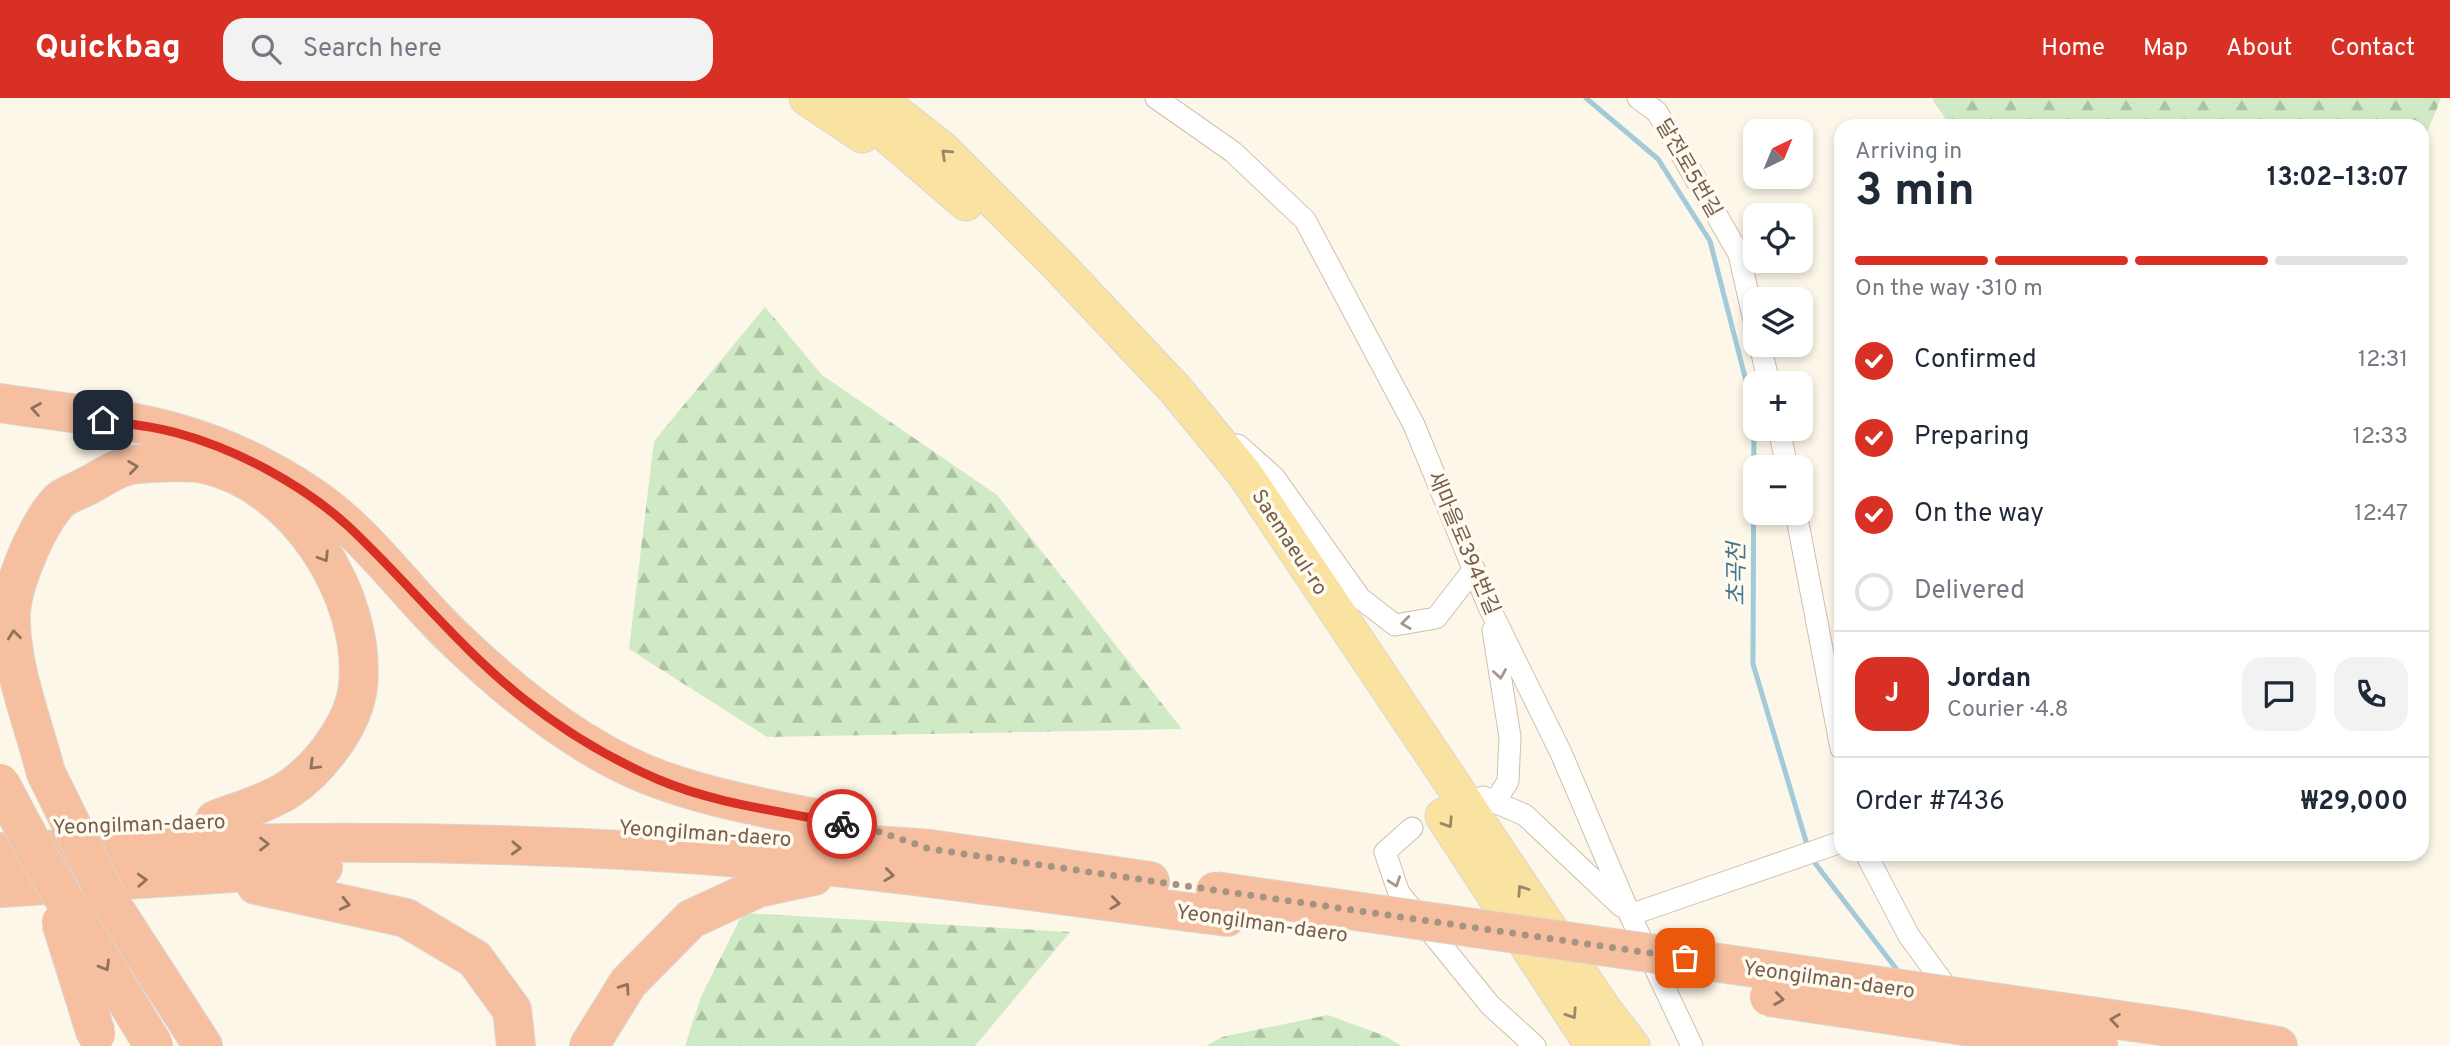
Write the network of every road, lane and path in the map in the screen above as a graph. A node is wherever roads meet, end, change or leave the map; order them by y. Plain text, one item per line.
1 (807, 98) edge
2 (844, 98) edge
3 (877, 98) edge
4 (1156, 98) edge
5 (1638, 98) edge
6 (1016, 244) junction
7 (1746, 287) edge
8 (1175, 389) junction
9 (0, 403) edge
10 (1798, 525) edge
11 (1474, 569) junction
12 (1489, 607) junction
13 (0, 681) edge
14 (1834, 711) edge
15 (46, 773) junction
16 (0, 783) edge
17 (215, 820) junction
18 (1412, 828) dead end
19 (0, 832) edge
20 (1834, 844) edge
21 (456, 846) junction
22 (930, 849) junction
23 (0, 852) edge
24 (1870, 861) edge
25 (44, 866) junction
26 (842, 869) junction
27 (205, 876) junction
28 (0, 888) edge
29 (1221, 904) junction
30 (1630, 915) junction
31 (97, 1040) edge
32 (154, 1046) edge
33 (203, 1046) edge
34 (516, 1046) edge
35 (589, 1046) edge
36 (1535, 1046) edge
37 (1593, 1046) edge
38 (1632, 1046) edge
39 (1692, 1046) edge
40 (1989, 1046) edge
41 (2099, 1046) edge
42 (2278, 1046) edge

1 - 6 main road
2 - 6 main road, Saemaeul-ro
8 -> 3 main road, Saemaeul-ro
4 - 11 street, 새마을로394번길
5 - 7 street, 달전로5번길
6 -> 37 main road, Saemaeul-ro
11 -> 8 street
38 -> 8 main road, Saemaeul-ro
22 -> 9 highway
10 - 14 street
11 - 12 street, 새마을로394번길
12 - 30 street, 새마을로394번길
12 -> 30 street
13 - 15 highway
15 -> 17 highway
15 - 33 highway, bridge
16 - 25 highway, bridge
17 - 19 highway, Yeongilman-daero
17 - 22 highway, Yeongilman-daero
18 -> 36 street
20 - 30 street
23 -> 21 highway, Yeongilman-daero
21 -> 26 highway, Yeongilman-daero
21 - 27 highway
22 - 29 highway, Yeongilman-daero
24 - 40 street
25 - 31 highway, bridge
25 -> 32 highway, bridge
26 -> 29 highway, Yeongilman-daero
35 -> 26 highway
28 -> 27 highway
27 -> 34 highway
29 -> 41 highway, Yeongilman-daero, bridge
42 -> 29 highway, Yeongilman-daero, bridge
30 - 39 street, 새마을로394번길

